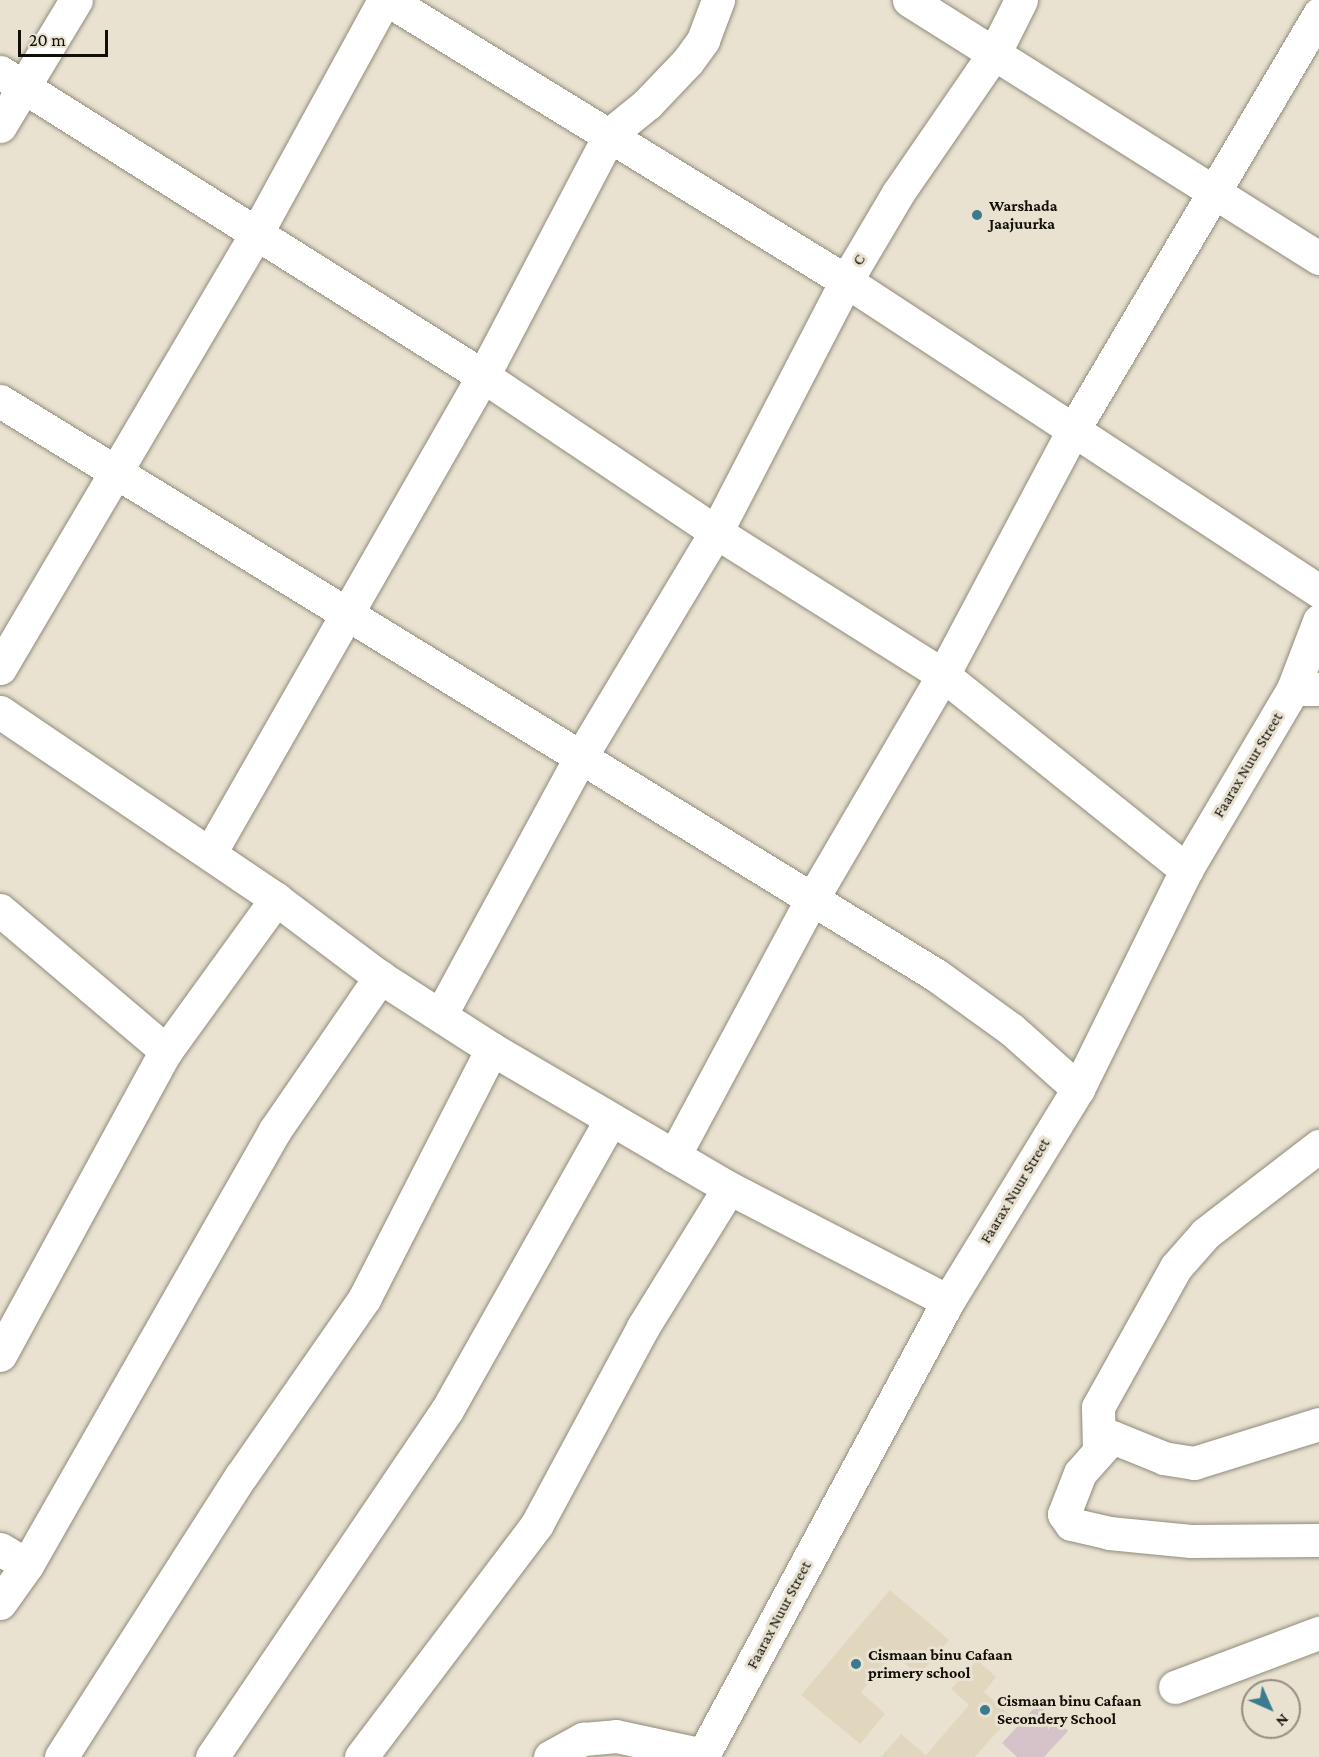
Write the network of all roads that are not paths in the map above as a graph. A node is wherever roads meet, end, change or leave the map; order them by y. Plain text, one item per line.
1 (76, 0) edge
2 (386, 0) edge
3 (718, 0) edge
4 (909, 0) edge
5 (1021, 0) edge
6 (1319, 14) edge
7 (995, 52) junction
8 (12, 79) edge
9 (0, 126) edge
10 (610, 134) junction
11 (1215, 192) junction
12 (256, 234) junction
13 (1319, 258) edge
14 (846, 281) junction
15 (483, 376) junction
16 (0, 400) edge
17 (1075, 428) junction
18 (114, 468) junction
19 (716, 532) junction
20 (1319, 591) edge
21 (345, 612) junction
22 (1319, 621) edge
23 (0, 668) edge
24 (943, 675) junction
25 (1306, 689) edge
26 (0, 712) edge
27 (580, 758) junction
28 (210, 853) junction
29 (1186, 870) junction
30 (276, 899) junction
31 (811, 901) junction
32 (0, 910) edge
33 (381, 976) junction
34 (441, 1014) junction
35 (492, 1049) junction
36 (166, 1051) junction
37 (1078, 1089) junction
38 (611, 1119) junction
39 (1319, 1146) edge
40 (674, 1156) junction
41 (729, 1188) junction
42 (948, 1301) junction
43 (0, 1355) edge
44 (1319, 1424) edge
45 (1099, 1449) junction
46 (1319, 1540) edge
47 (14, 1557) edge
48 (0, 1603) edge
49 (1319, 1633) edge
50 (1176, 1687) dead end
51 (703, 1756) edge
52 (62, 1757) edge
53 (212, 1757) edge
54 (361, 1757) edge
55 (550, 1757) edge

1 - 8 street
2 - 10 street
2 - 12 street
3 - 10 street
4 - 7 street
5 - 7 street, C
6 - 11 street
7 - 11 street
7 - 14 street, C
8 - 9 street
8 - 12 street
10 - 14 street
10 - 15 street
11 - 13 street
11 - 17 street
12 - 15 street
12 - 18 street
14 - 17 street
14 - 19 street, C
15 - 19 street
15 - 21 street
16 - 18 street
17 - 20 street
17 - 24 street
18 - 21 street
18 - 23 street
19 - 24 street
19 - 27 street, C
21 - 27 street
21 - 28 street
22 - 25 street, Faarax Nuur Street
24 - 29 street
24 - 31 street
25 - 29 street, Faarax Nuur Street
26 - 28 street
27 - 31 street
27 - 34 street, C
28 - 30 street
29 - 37 street, Faarax Nuur Street
30 - 33 street
30 - 36 street
31 - 37 street
31 - 40 street
32 - 36 street
33 - 34 street
33 - 47 street
34 - 35 street
35 - 38 street
35 - 52 street
36 - 43 street
37 - 42 street, Faarax Nuur Street
38 - 40 street
38 - 53 street
39 - 45 street
40 - 41 street
41 - 42 street
41 - 54 street
42 - 51 street, Faarax Nuur Street
44 - 45 street
45 - 46 street
47 - 48 street
49 - 50 street
51 - 55 street

